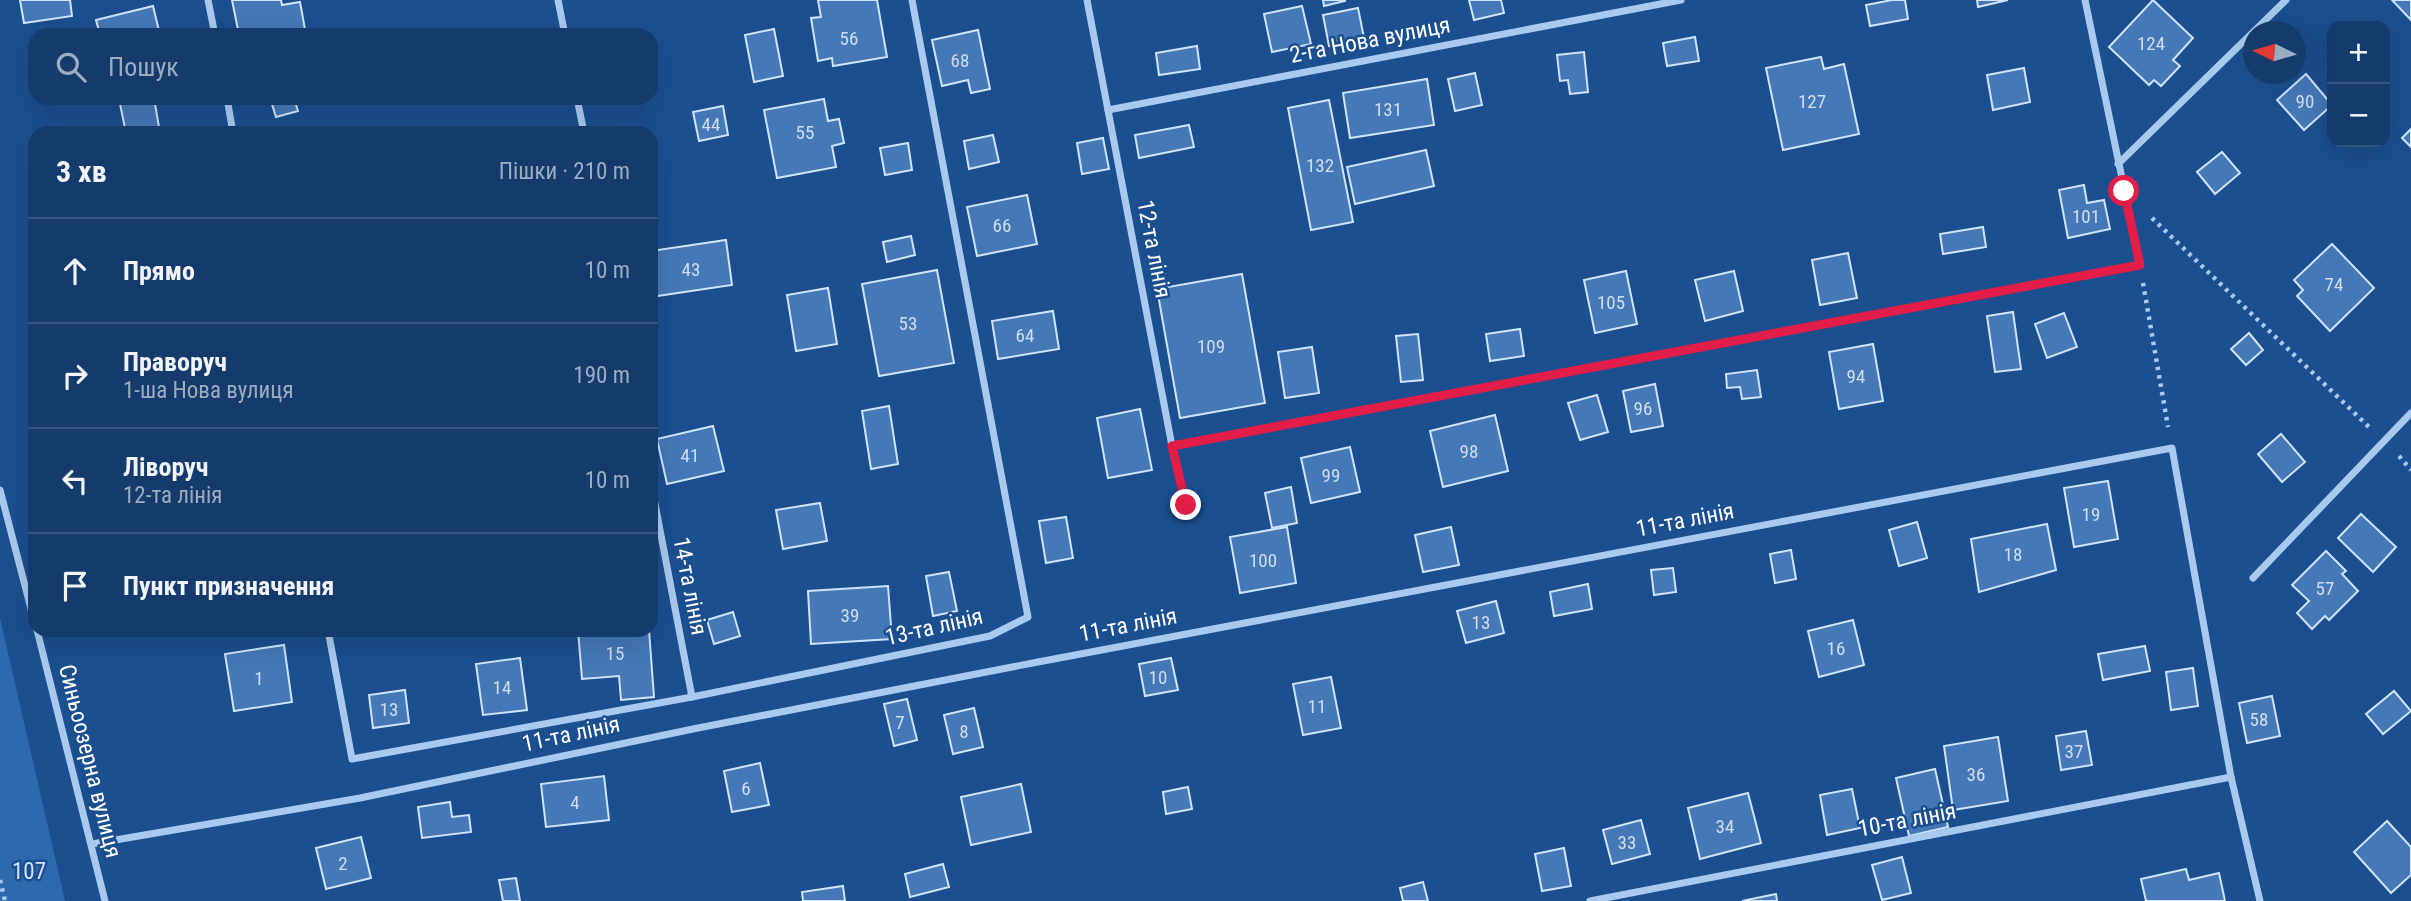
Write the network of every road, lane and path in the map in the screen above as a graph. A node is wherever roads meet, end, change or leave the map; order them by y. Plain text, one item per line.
1 (208, 0) edge
2 (558, 0) edge
3 (912, 0) edge
4 (1087, 0) edge
5 (1681, 0) edge
6 (2085, 0) edge
7 (2286, 0) edge
8 (214, 28) edge
9 (564, 28) edge
10 (228, 105) edge
11 (578, 105) edge
12 (1108, 110) junction
13 (232, 126) edge
14 (583, 126) edge
15 (2118, 164) junction
16 (2124, 191) junction
17 (2140, 265) junction
18 (2411, 413) edge
19 (2384, 440) junction
20 (1172, 446) junction
21 (2172, 448) junction
22 (2411, 470) edge
23 (0, 490) edge
24 (1186, 505) dead end
25 (658, 520) edge
26 (2253, 578) dead end
27 (28, 597) edge
28 (39, 637) edge
29 (329, 637) edge
30 (692, 697) junction
31 (2231, 777) junction
32 (92, 844) junction
33 (0, 880) edge
34 (5, 901) edge
35 (105, 901) edge
36 (1590, 901) edge
37 (2260, 901) edge

1 - 8 street
2 - 9 street
3 - 30 street, 13-та лінія
4 - 12 street, 12-та лінія
5 - 12 street, 2-га Нова вулиця
6 - 15 street
7 - 15 street
10 - 13 street
11 - 14 street
12 - 20 street, 12-та лінія
15 - 16 street
16 - 17 street
16 - 19 path
17 - 20 street
17 - 21 path
18 - 19 street
19 - 22 path
19 - 26 street
20 - 24 street, 12-та лінія
21 - 31 street
21 - 32 street, 11-та лінія
23 - 27 street
25 - 30 street, 14-та лінія
28 - 32 street, Синьоозерна вулиця
29 - 30 street, 13-та лінія
31 - 36 street, 10-та лінія
31 - 37 street
32 - 35 street, Синьоозерна вулиця
33 - 34 path

